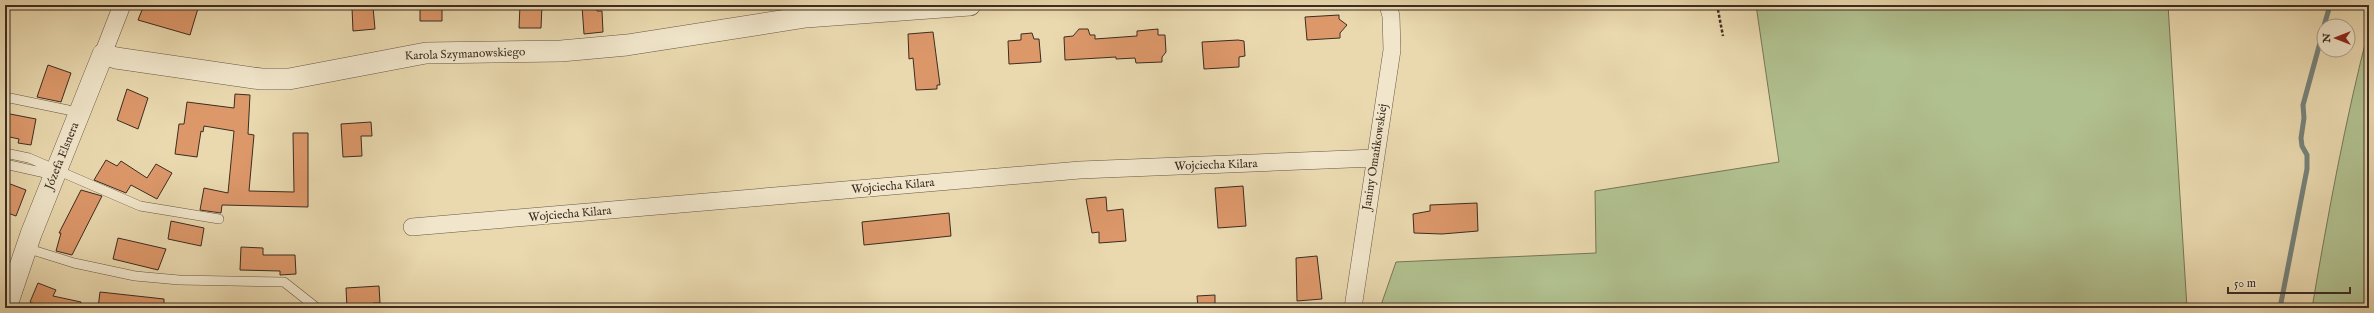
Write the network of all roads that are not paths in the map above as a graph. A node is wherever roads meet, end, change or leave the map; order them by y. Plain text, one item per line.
1 (122, 5) edge
2 (970, 5) edge
3 (1388, 5) edge
4 (805, 11) edge
5 (103, 54) junction
6 (5, 97) edge
7 (79, 114) junction
8 (5, 153) edge
9 (1375, 158) junction
10 (5, 164) edge
11 (55, 172) junction
12 (219, 219) dead end
13 (412, 227) dead end
14 (26, 248) junction
15 (6, 308) edge
16 (317, 308) edge
17 (1353, 308) edge

1 - 5 street, Józefa Elsnera
2 - 4 street, Karola Szymanowskiego
3 - 9 street, Janiny Omańkowskiej
4 - 5 street, Karola Szymanowskiego
5 - 7 street, Józefa Elsnera
6 - 7 lane
7 - 11 street, Józefa Elsnera
8 - 11 lane
9 - 13 street, Wojciecha Kilara
9 - 17 street, Janiny Omańkowskiej
10 - 11 lane
11 - 12 lane
11 - 14 street, Józefa Elsnera
14 - 15 street, Józefa Elsnera
14 - 16 lane

